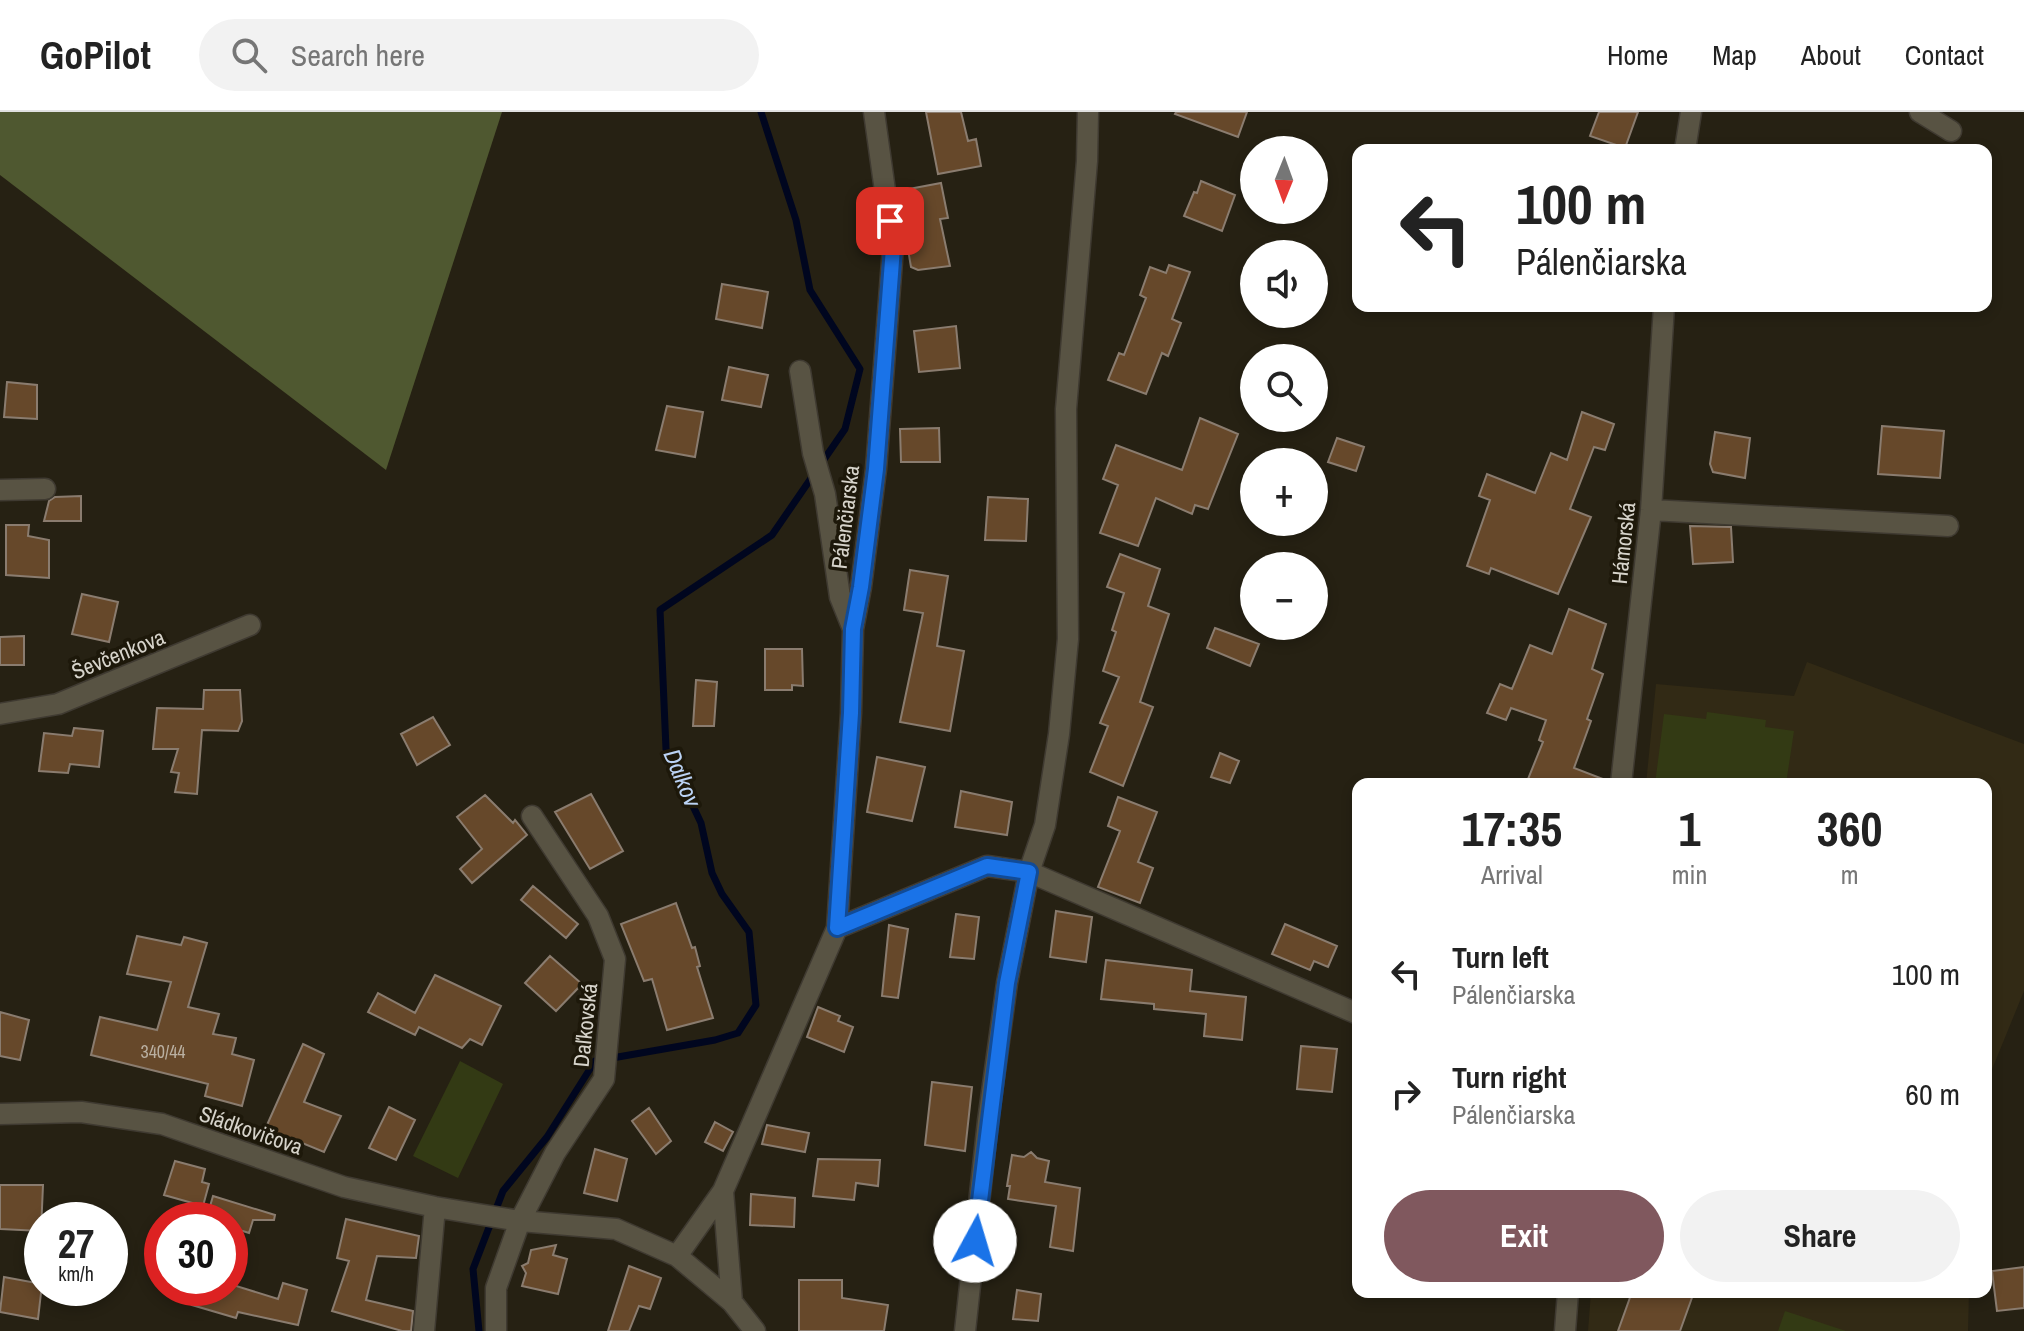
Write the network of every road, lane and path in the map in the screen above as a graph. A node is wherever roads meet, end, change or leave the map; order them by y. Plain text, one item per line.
1 (874, 112) edge
2 (1088, 112) edge
3 (1691, 112) edge
4 (1920, 112) edge
5 (1951, 131) dead end
6 (1686, 144) edge
7 (1664, 312) edge
8 (800, 371) dead end
9 (45, 489) dead end
10 (0, 490) edge
11 (1651, 510) junction
12 (1948, 526) dead end
13 (250, 625) dead end
14 (853, 629) junction
15 (0, 714) edge
16 (1622, 778) edge
17 (532, 816) dead end
18 (1029, 872) junction
19 (837, 928) junction
20 (1352, 1011) edge
21 (0, 1114) edge
22 (723, 1191) junction
23 (435, 1207) junction
24 (513, 1220) junction
25 (677, 1256) junction
26 (1568, 1298) edge
27 (732, 1302) junction
28 (424, 1331) edge
29 (496, 1331) edge
30 (755, 1331) edge
31 (965, 1331) edge
32 (1565, 1331) edge

1 - 14 street, Pálenčiarska
2 - 18 street
3 - 6 street
4 - 5 street
7 - 11 street, Hámorská
8 - 14 street
9 - 10 street
11 - 12 street
11 - 16 street, Hámorská
13 - 15 street, Ševčenkova
14 - 19 street, Pálenčiarska
17 - 24 street, Daľkovská
18 - 19 street
18 - 20 street
18 - 31 street
19 - 22 street, Pálenčiarska
21 - 23 street, Sládkovičova
22 - 25 street, Pálenčiarska
22 - 27 street, Pálenčiarska
23 - 24 street, Sládkovičova
23 - 28 street
24 - 25 street
24 - 29 street, Daľkovská
25 - 27 street
26 - 32 street
27 - 30 street

